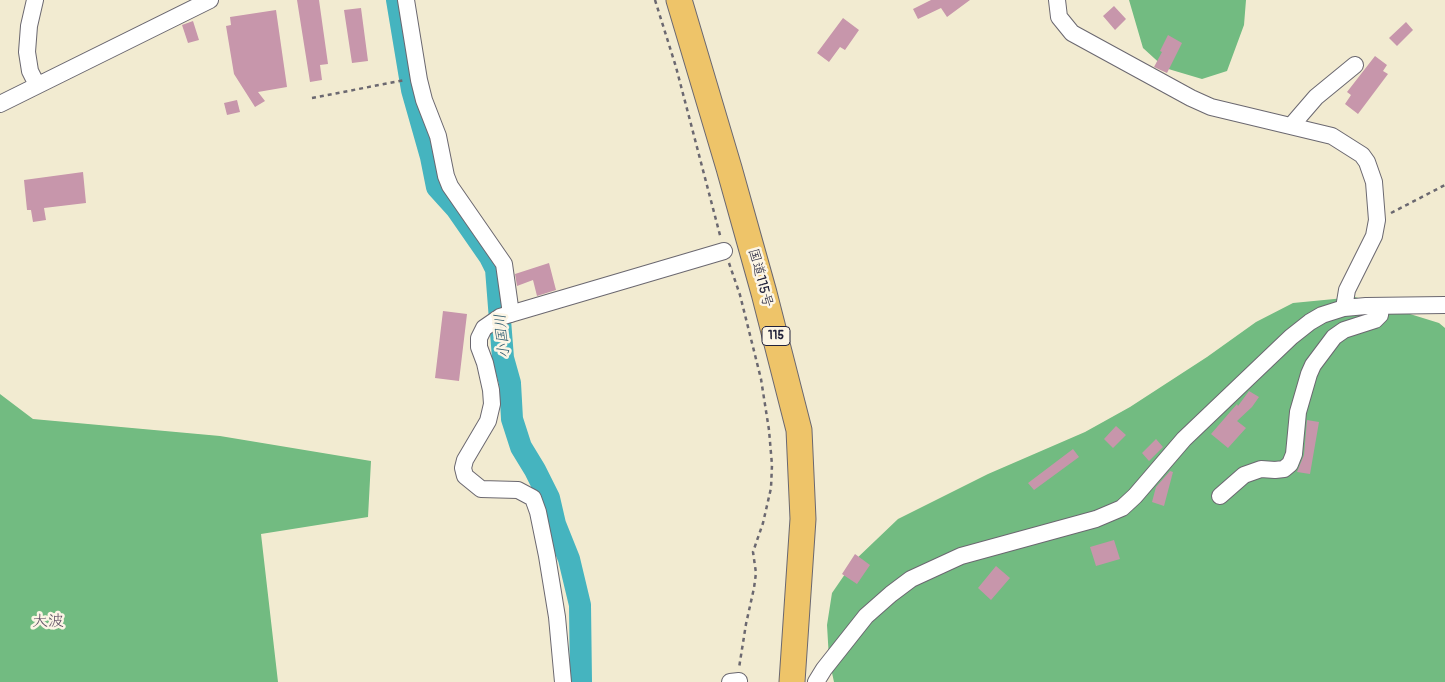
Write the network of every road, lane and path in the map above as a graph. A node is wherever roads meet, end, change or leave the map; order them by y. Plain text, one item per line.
1 (35, 0) edge
2 (210, 0) edge
3 (406, 0) edge
4 (655, 0) edge
5 (679, 0) edge
6 (1057, 0) edge
7 (1355, 65) dead end
8 (419, 77) junction
9 (37, 85) junction
10 (312, 98) dead end
11 (0, 104) edge
12 (1291, 126) junction
13 (1445, 185) edge
14 (1376, 217) junction
15 (724, 251) junction
16 (1445, 305) edge
17 (1382, 306) junction
18 (1344, 308) junction
19 (512, 314) junction
20 (1220, 496) dead end
21 (563, 682) edge
22 (735, 682) edge
23 (792, 682) edge
24 (816, 682) edge

1 - 9 street
2 - 9 street
3 - 8 street
4 - 15 path
5 - 23 highway, 国道115号 / 115
6 - 12 street
7 - 12 street
8 - 10 path
8 - 19 street
9 - 11 street
12 - 14 street
13 - 14 path
14 - 18 street
15 - 19 street
15 - 22 path
16 - 17 street
17 - 18 street
17 - 20 street
18 - 24 street
19 - 21 street

